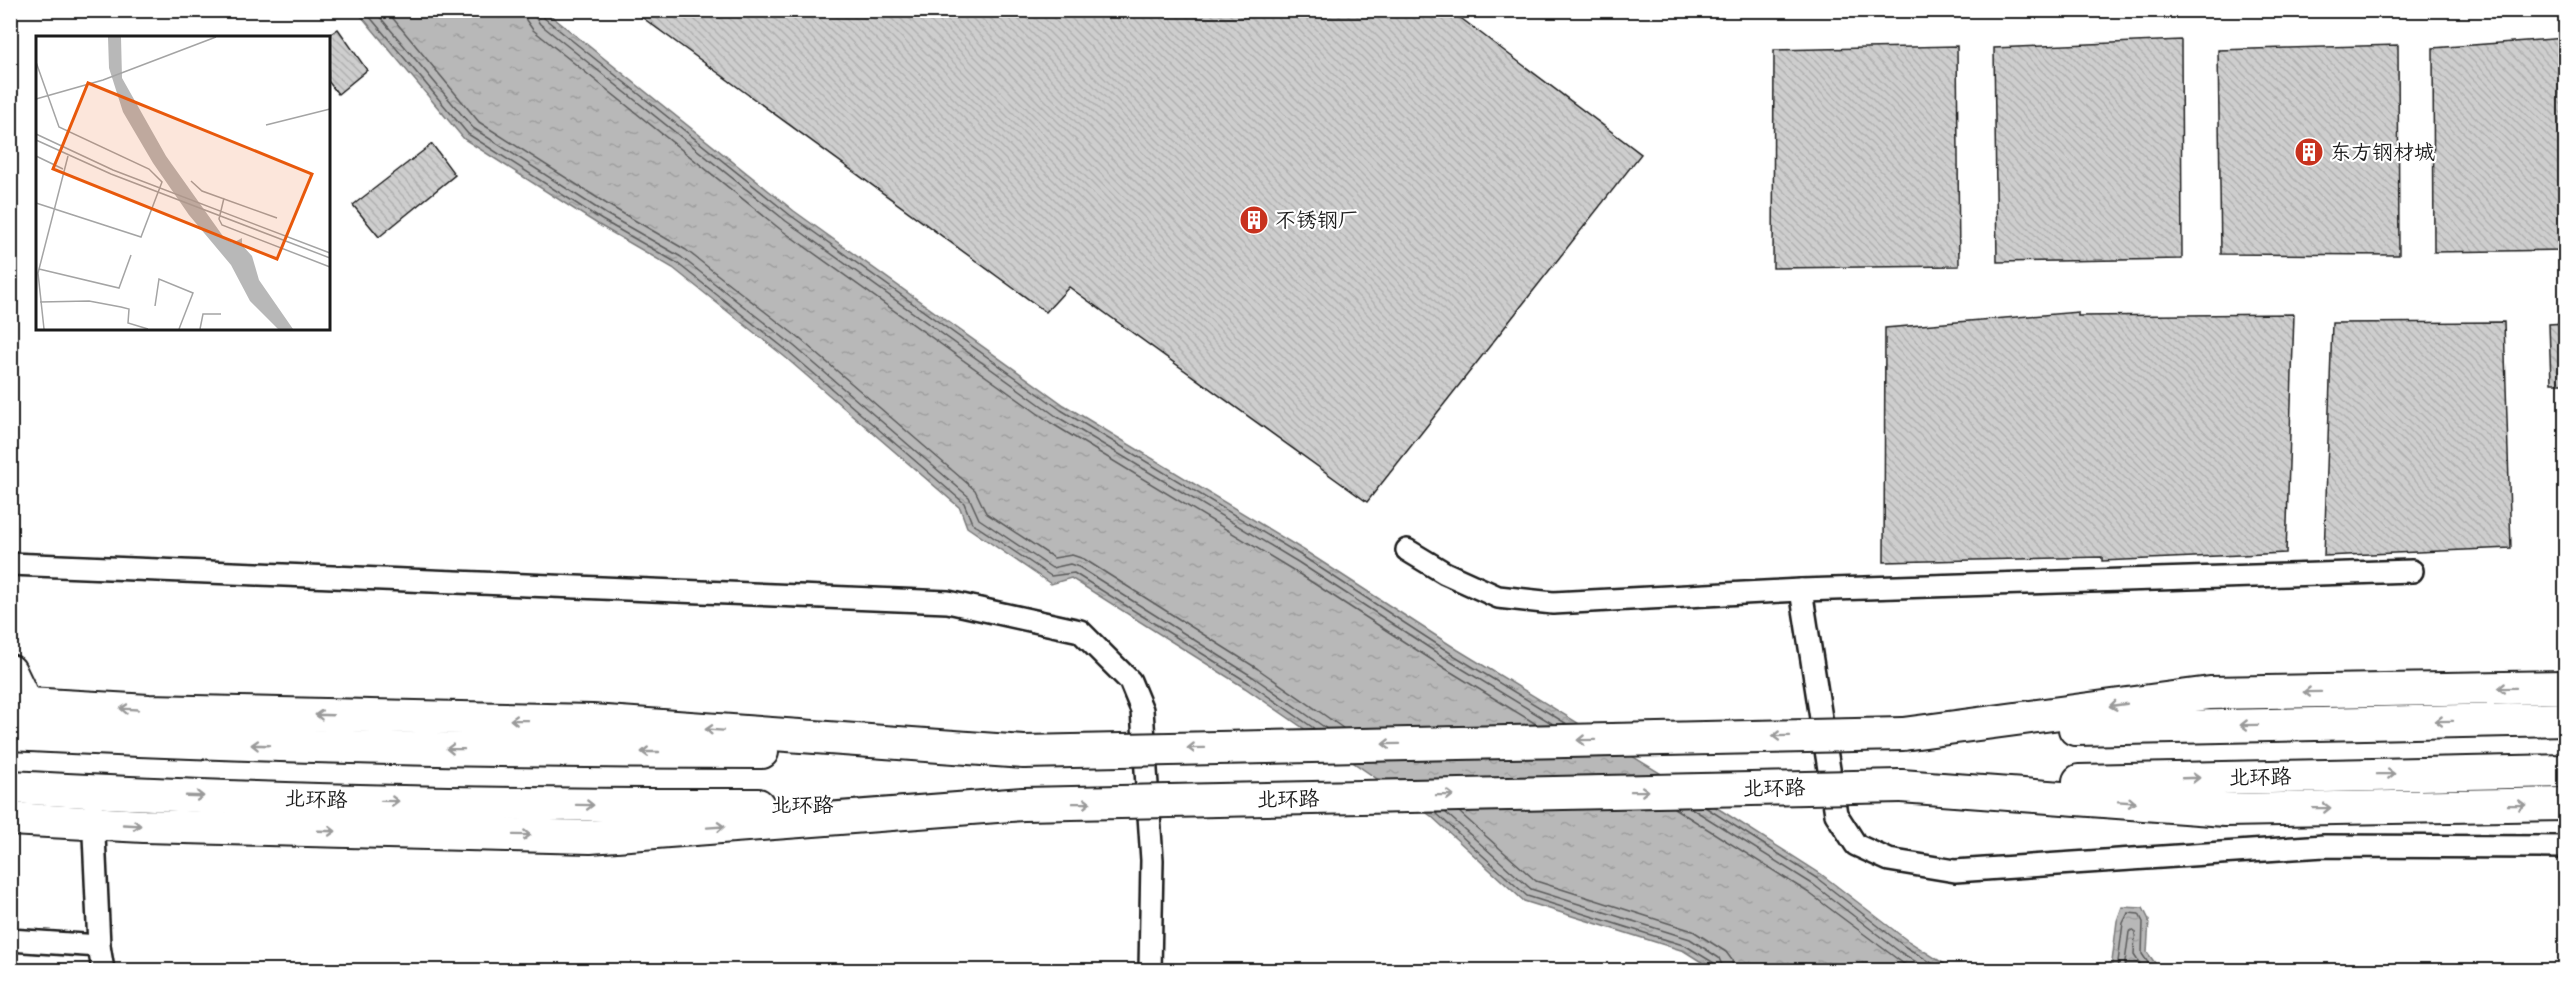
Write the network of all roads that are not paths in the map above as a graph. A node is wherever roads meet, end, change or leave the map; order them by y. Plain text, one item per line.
1 (1407, 550) dead end
2 (10, 564) edge
3 (2412, 571) dead end
4 (1801, 590) junction
5 (10, 671) edge
6 (2565, 687) edge
7 (17, 703) edge
8 (2565, 719) edge
9 (10, 734) edge
10 (1903, 734) junction
11 (42, 736) junction
12 (1024, 752) junction
13 (2565, 771) edge
14 (1901, 786) junction
15 (10, 787) edge
16 (96, 792) junction
17 (1023, 804) junction
18 (2565, 804) edge
19 (10, 819) edge
20 (92, 823) junction
21 (2565, 847) edge
22 (10, 940) edge
23 (99, 946) junction
24 (103, 970) edge
25 (1150, 970) edge

1 - 4 street
2 - 25 street
3 - 4 street
4 - 21 street
5 - 7 highway
6 -> 10 highway
7 - 11 highway
12 -> 7 highway
8 -> 10 highway
9 - 11 highway
10 -> 12 highway, bridge
12 -> 11 highway
14 -> 13 highway, 北环路
17 -> 14 highway, 北环路, bridge
14 -> 18 highway
15 - 16 highway, 北环路
16 -> 17 highway, 北环路
16 - 20 street
20 -> 17 highway
19 - 20 highway
20 - 23 street
22 - 23 street
23 - 24 street

